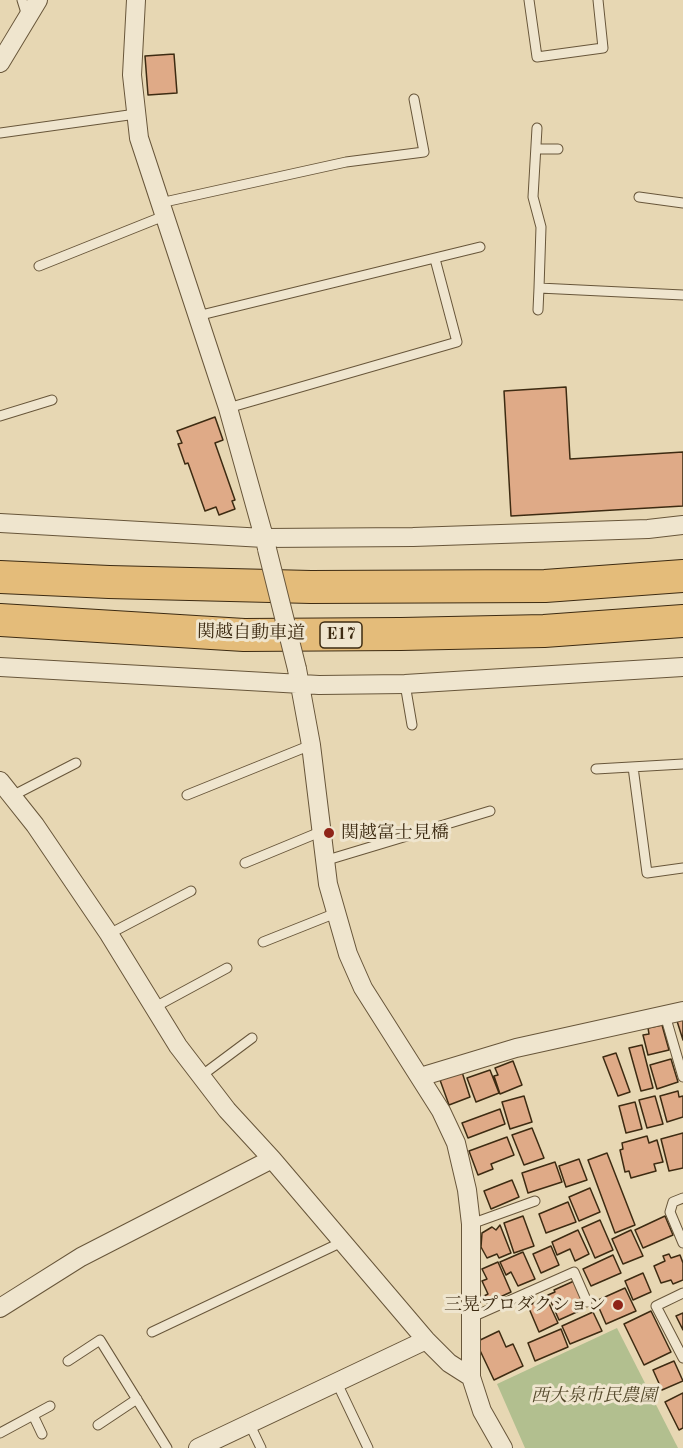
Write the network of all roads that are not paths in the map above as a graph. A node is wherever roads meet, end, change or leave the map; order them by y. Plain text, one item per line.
1 (22, 0) edge
2 (38, 0) edge
3 (136, 0) edge
4 (529, 0) edge
5 (598, 0) edge
6 (27, 18) junction
7 (0, 63) edge
8 (414, 99) dead end
9 (136, 114) junction
10 (537, 128) dead end
11 (0, 133) edge
12 (536, 149) junction
13 (558, 149) dead end
14 (639, 197) dead end
15 (683, 203) edge
16 (162, 210) junction
17 (480, 247) dead end
18 (435, 259) junction
19 (39, 266) dead end
20 (539, 288) junction
21 (683, 295) edge
22 (538, 310) dead end
23 (197, 315) junction
24 (52, 400) dead end
25 (228, 408) junction
26 (1, 413) edge
27 (0, 523) edge
28 (683, 525) edge
29 (266, 543) junction
30 (683, 576) edge
31 (0, 577) edge
32 (0, 620) edge
33 (683, 621) edge
34 (0, 667) edge
35 (683, 668) edge
36 (299, 677) junction
37 (405, 684) junction
38 (412, 725) dead end
39 (310, 744) junction
40 (76, 763) dead end
41 (683, 764) edge
42 (633, 767) junction
43 (596, 770) dead end
44 (0, 781) edge
45 (188, 795) dead end
46 (12, 796) junction
47 (490, 811) dead end
48 (320, 832) junction
49 (324, 861) junction
50 (245, 863) dead end
51 (683, 868) edge
52 (191, 891) dead end
53 (336, 913) junction
54 (109, 934) junction
55 (263, 942) dead end
56 (227, 968) dead end
57 (154, 1007) junction
58 (674, 1013) edge
59 (252, 1038) dead end
60 (201, 1076) junction
61 (420, 1077) junction
62 (683, 1077) edge
63 (272, 1159) junction
64 (683, 1198) edge
65 (535, 1201) dead end
66 (471, 1224) junction
67 (342, 1242) junction
68 (683, 1243) edge
69 (683, 1293) edge
70 (587, 1302) dead end
71 (0, 1308) edge
72 (470, 1318) junction
73 (152, 1332) dead end
74 (426, 1340) junction
75 (683, 1358) edge
76 (68, 1361) dead end
77 (471, 1377) junction
78 (338, 1383) junction
79 (137, 1399) junction
80 (50, 1406) dead end
81 (33, 1415) junction
82 (98, 1425) dead end
83 (250, 1425) junction
84 (0, 1433) edge
85 (42, 1434) dead end
86 (167, 1448) edge
87 (198, 1448) edge
88 (261, 1448) edge
89 (368, 1448) edge
90 (502, 1448) edge

1 - 6 lane
2 - 6 street
3 - 9 street
4 - 5 lane
6 - 7 street
8 - 16 lane
9 - 11 lane
9 - 16 street
10 - 12 lane
12 - 13 lane
12 - 20 lane
14 - 15 lane
16 - 19 lane
16 - 23 street
17 - 18 lane
18 - 23 lane
18 - 25 lane
20 - 21 lane
20 - 22 lane
23 - 25 street
24 - 26 lane
25 - 29 street
27 - 29 street
28 - 29 street
29 - 36 street, bridge
30 - 31 highway
32 - 33 highway, 関越自動車道 / E17
34 - 36 street
35 - 37 street
36 - 37 street
36 - 39 street
37 - 38 lane
39 - 45 lane
39 - 48 street
40 - 46 lane
41 - 42 lane
42 - 43 lane
42 - 51 lane
44 - 46 street
46 - 54 street
47 - 49 lane
48 - 49 street
48 - 50 lane
49 - 53 street
52 - 54 lane
53 - 55 lane
53 - 61 street
54 - 57 street
56 - 57 lane
57 - 60 street
58 - 61 street
58 - 62 lane
59 - 60 lane
60 - 63 street
61 - 66 street
63 - 67 street
63 - 71 street
64 - 68 lane
65 - 66 lane
66 - 72 street
67 - 73 lane
67 - 74 street
69 - 75 lane
70 - 72 lane
72 - 77 street
74 - 77 street
74 - 78 street
76 - 79 lane
77 - 90 street
78 - 83 street
78 - 89 lane
79 - 82 lane
79 - 86 lane
80 - 81 lane
81 - 84 lane
81 - 85 lane
83 - 87 street
83 - 88 lane

